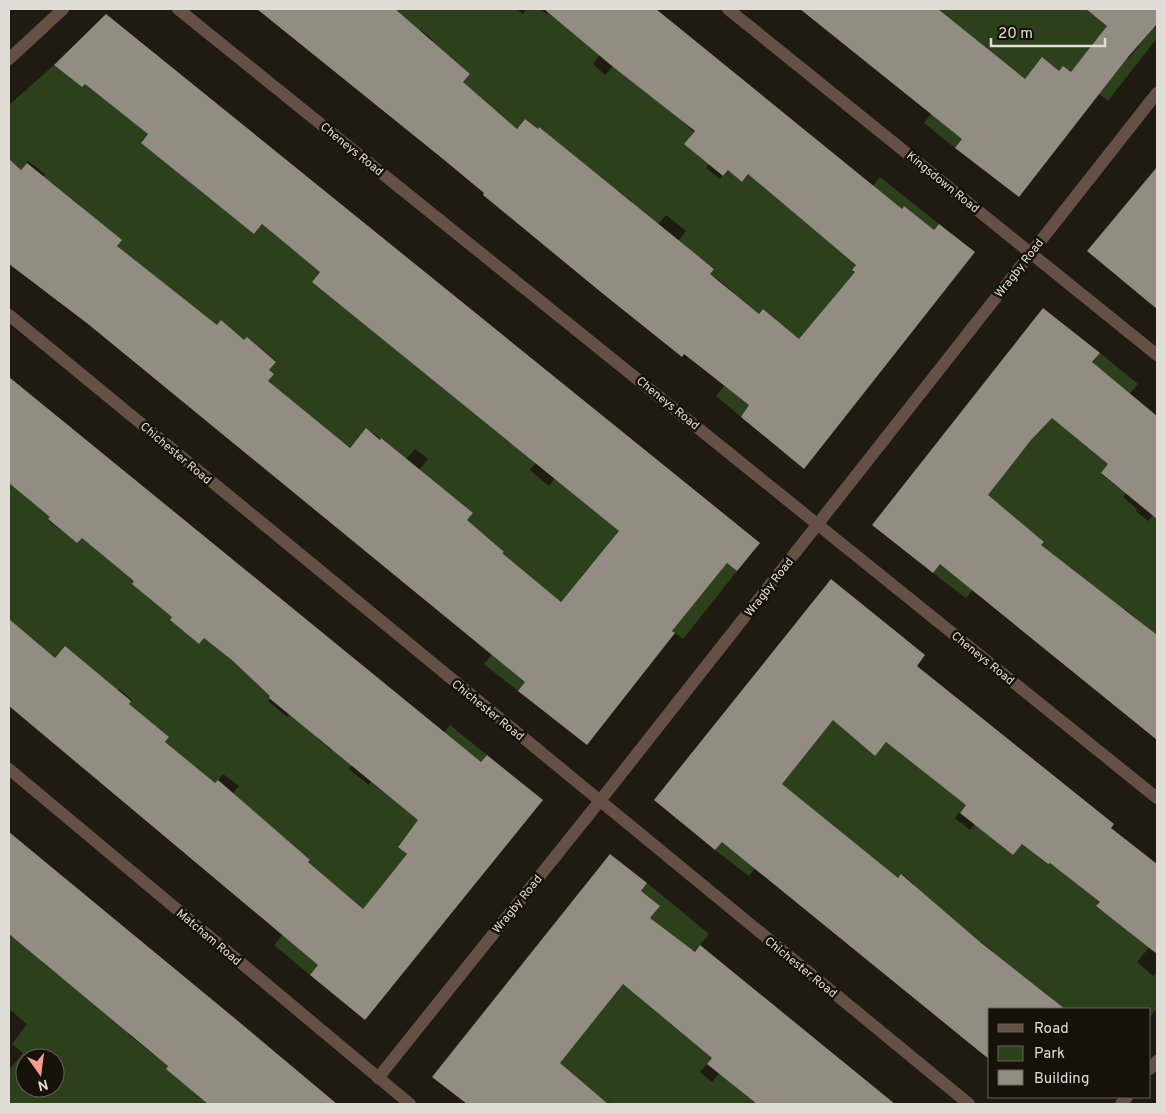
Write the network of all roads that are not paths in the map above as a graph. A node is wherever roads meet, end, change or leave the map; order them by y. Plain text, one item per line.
1 (63, 9) edge
2 (178, 9) edge
3 (728, 9) edge
4 (9, 59) edge
5 (1157, 93) edge
6 (1031, 253) junction
7 (9, 315) edge
8 (1157, 355) edge
9 (818, 524) junction
10 (9, 769) edge
11 (1157, 798) edge
12 (599, 802) junction
13 (378, 1078) junction
14 (410, 1104) edge
15 (969, 1104) edge

1 - 4 street
2 - 9 street, Cheneys Road
3 - 6 street, Kingsdown Road
5 - 6 street, Wragby Road
6 - 8 street, Kingsdown Road
6 - 9 street, Wragby Road
7 - 12 street, Chichester Road
9 - 11 street, Cheneys Road
9 - 12 street, Wragby Road
10 - 13 street, Matcham Road
12 - 13 street, Wragby Road
12 - 15 street, Chichester Road
13 - 14 street, Matcham Road

